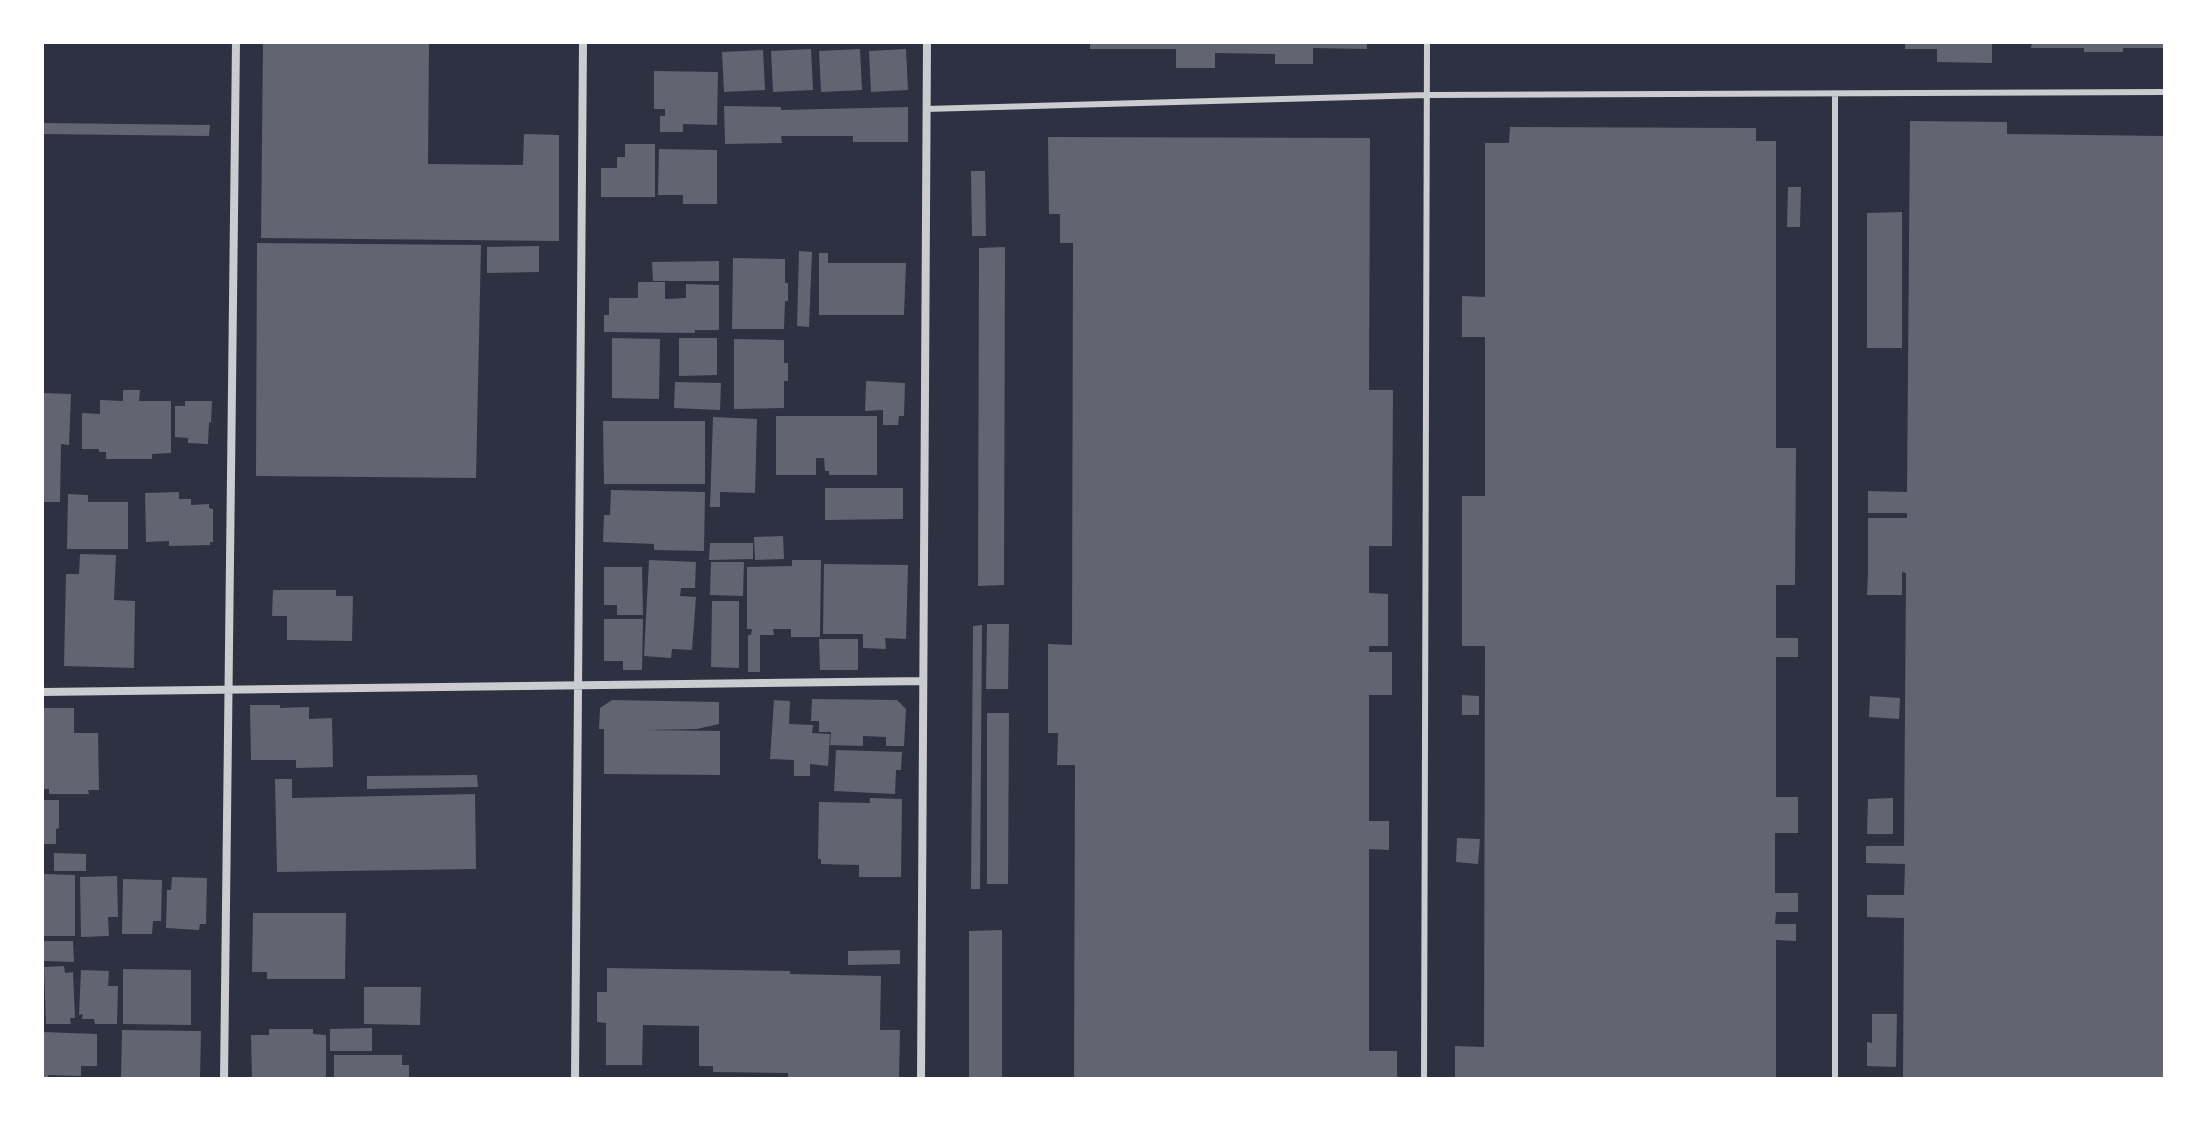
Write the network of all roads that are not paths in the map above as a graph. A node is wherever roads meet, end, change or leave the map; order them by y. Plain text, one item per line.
1 (236, 42) edge
2 (583, 42) edge
3 (927, 42) edge
4 (1427, 42) edge
5 (2165, 92) edge
6 (1835, 94) junction
7 (1426, 95) junction
8 (926, 109) junction
9 (923, 681) junction
10 (579, 686) junction
11 (230, 689) junction
12 (42, 692) edge
13 (224, 1079) edge
14 (575, 1079) edge
15 (921, 1079) edge
16 (1424, 1079) edge
17 (1835, 1079) edge

1 - 11 street
2 - 10 street
3 - 8 street
4 - 7 lane
5 - 6 lane
6 - 7 lane
6 - 17 lane
7 - 8 lane
7 - 16 lane
8 - 9 street
9 - 10 street
9 - 15 street
10 - 11 street
10 - 14 street
11 - 12 street
11 - 13 street

